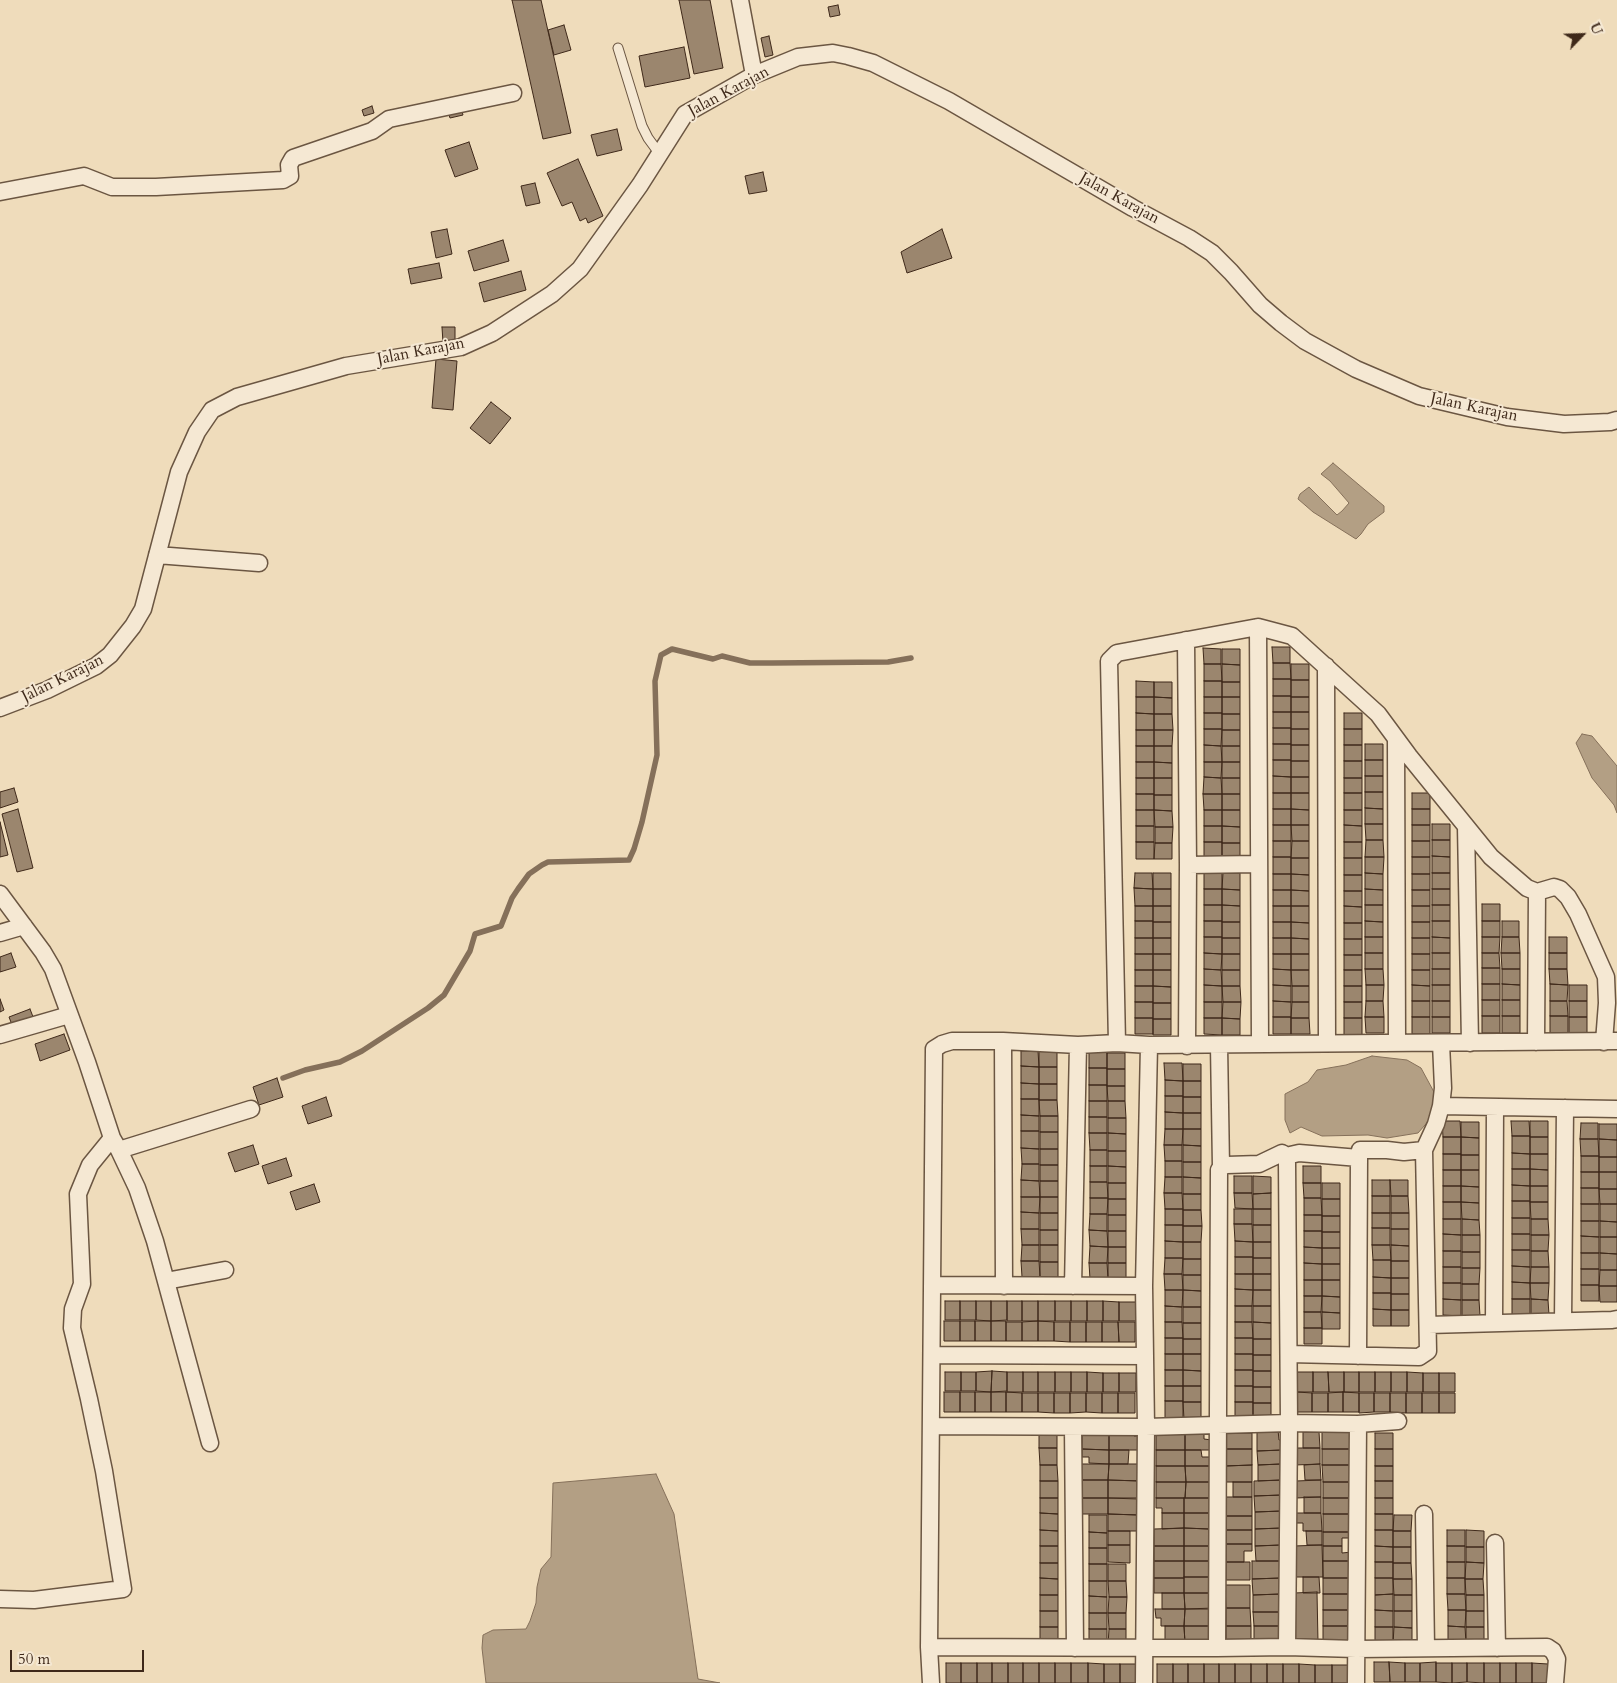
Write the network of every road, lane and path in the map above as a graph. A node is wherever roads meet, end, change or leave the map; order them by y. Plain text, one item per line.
1 (740, 0) edge
2 (618, 48) dead end
3 (754, 75) junction
4 (513, 93) dead end
5 (659, 153) junction
6 (0, 192) edge
7 (1617, 420) edge
8 (157, 555) junction
9 (259, 563) dead end
10 (1258, 627) junction
11 (1186, 640) junction
12 (1326, 666) junction
13 (0, 708) edge
14 (1396, 740) junction
15 (1466, 826) junction
16 (1258, 864) junction
17 (1188, 865) junction
18 (1537, 892) junction
19 (0, 894) edge
20 (24, 926) junction
21 (0, 933) edge
22 (69, 1015) junction
23 (0, 1035) edge
24 (1003, 1041) junction
25 (1536, 1042) junction
26 (1611, 1042) edge
27 (1117, 1043) junction
28 (1260, 1043) junction
29 (1327, 1043) junction
30 (1397, 1043) junction
31 (1441, 1043) junction
32 (1470, 1043) junction
33 (1078, 1045) junction
34 (1149, 1045) junction
35 (1219, 1045) junction
36 (1187, 1046) junction
37 (1441, 1106) junction
38 (1495, 1107) junction
39 (1565, 1108) junction
40 (251, 1109) dead end
41 (1617, 1109) edge
42 (116, 1144) junction
43 (1424, 1150) junction
44 (1286, 1156) junction
45 (1359, 1158) junction
46 (1221, 1167) junction
47 (225, 1270) dead end
48 (166, 1281) junction
49 (932, 1285) junction
50 (1004, 1286) junction
51 (1073, 1286) junction
52 (1144, 1286) junction
53 (1617, 1318) edge
54 (1563, 1322) junction
55 (1494, 1323) junction
56 (1428, 1325) junction
57 (1289, 1354) junction
58 (932, 1355) junction
59 (1145, 1356) junction
60 (1358, 1356) junction
61 (1398, 1421) dead end
62 (1289, 1423) junction
63 (1358, 1424) junction
64 (931, 1426) junction
65 (1219, 1426) junction
66 (1073, 1427) junction
67 (1146, 1427) junction
68 (210, 1443) dead end
69 (1424, 1514) dead end
70 (1495, 1544) dead end
71 (0, 1599) edge
72 (930, 1647) junction
73 (1287, 1647) junction
74 (1075, 1648) junction
75 (1144, 1648) junction
76 (1217, 1648) junction
77 (1426, 1648) junction
78 (1497, 1648) junction
79 (1356, 1649) junction
80 (931, 1683) edge
81 (1144, 1683) edge
82 (1356, 1683) edge
83 (1555, 1683) edge

1 - 3 street
2 - 5 lane
3 - 5 street, Jalan Karajan
3 - 7 street, Jalan Karajan
4 - 6 street
5 - 8 street, Jalan Karajan
8 - 9 street
8 - 13 street, Jalan Karajan
10 - 11 street
10 - 12 street
10 - 16 street
11 - 17 street
11 - 27 street
12 - 14 street
12 - 29 street
14 - 15 street
14 - 30 street
15 - 18 street
15 - 32 street
16 - 17 street
16 - 28 street
17 - 36 street
18 - 25 street
18 - 26 street
19 - 20 street
20 - 21 street
20 - 22 street
22 - 23 street
22 - 42 street
24 - 33 street
24 - 49 street
24 - 50 street
25 - 26 street
25 - 32 street
27 - 33 street
27 - 34 street
28 - 29 street
28 - 35 street
29 - 30 street
30 - 31 street
31 - 32 street
31 - 37 street
33 - 51 street
34 - 36 street
34 - 52 street
35 - 36 street
35 - 46 street
37 - 38 street
37 - 43 street
38 - 39 street
38 - 55 street
39 - 41 street
39 - 54 street
40 - 42 street
42 - 48 street
42 - 71 street
43 - 45 street
43 - 56 street
44 - 45 street
44 - 46 street
44 - 57 street
45 - 60 street
46 - 65 street
47 - 48 street
48 - 68 street
49 - 50 street
49 - 58 street
50 - 51 street
51 - 52 street
52 - 59 street
53 - 54 street
54 - 55 street
55 - 56 street
56 - 60 street
57 - 60 street
57 - 62 street
58 - 59 street
58 - 64 street
59 - 67 street
61 - 63 street
62 - 63 street
62 - 65 street
62 - 73 street
63 - 79 street
64 - 66 street
64 - 72 street
65 - 67 street
65 - 76 street
66 - 67 street
66 - 74 street
67 - 75 street
69 - 77 street
70 - 78 street
72 - 74 street
72 - 80 street
73 - 76 street
73 - 79 street
74 - 75 street
75 - 76 street
75 - 81 street
77 - 78 street
77 - 79 street
78 - 83 street
79 - 82 street

